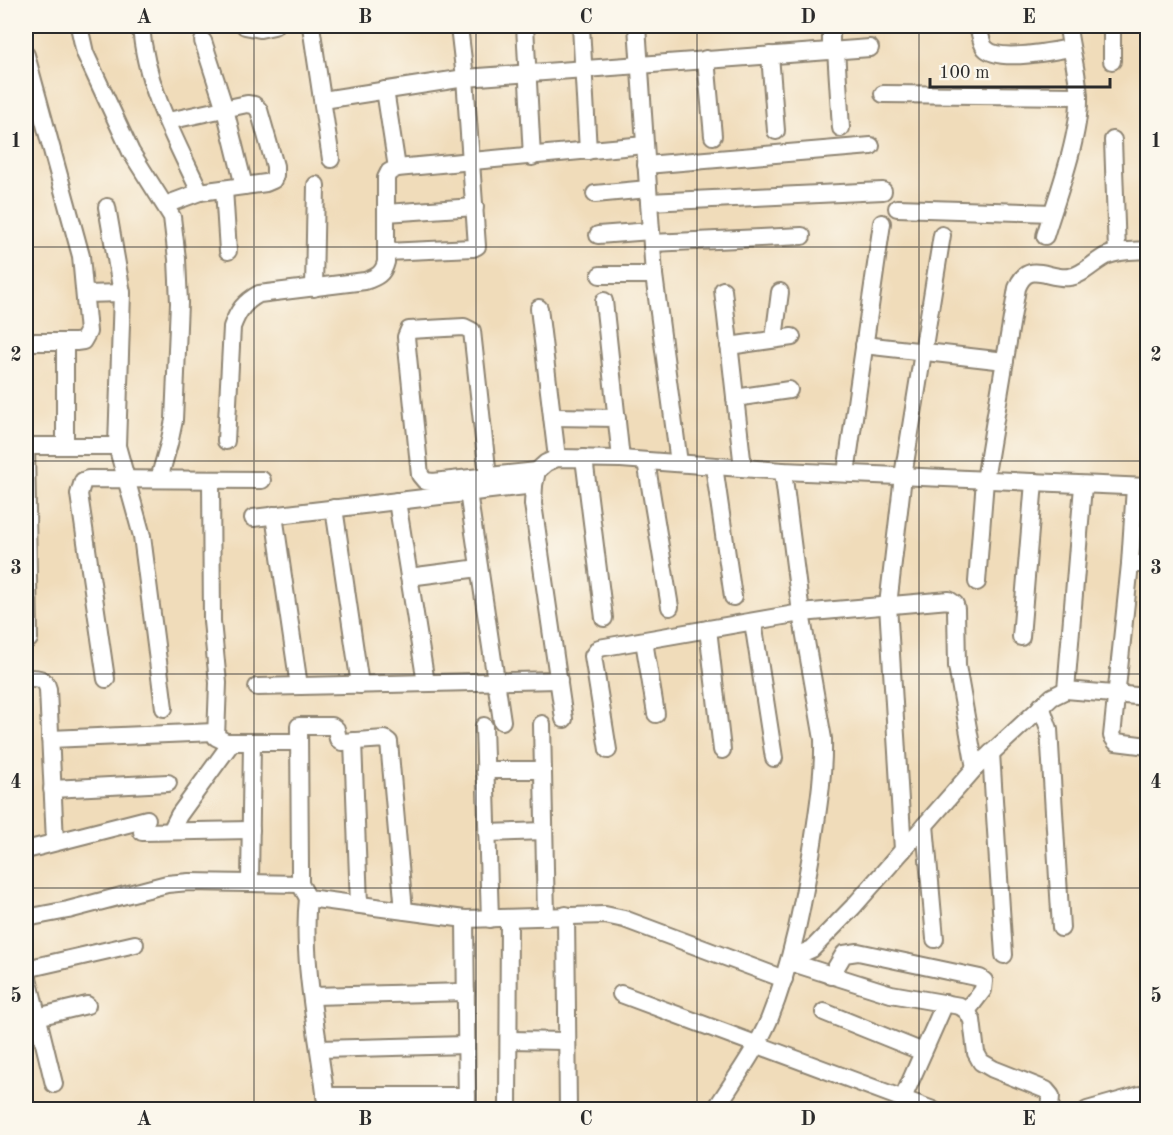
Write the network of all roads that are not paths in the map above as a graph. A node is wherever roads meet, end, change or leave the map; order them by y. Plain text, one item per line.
1 (79, 26) edge
2 (141, 26) edge
3 (245, 26) edge
4 (274, 26) edge
5 (311, 26) edge
6 (459, 26) edge
7 (525, 26) edge
8 (580, 26) edge
9 (637, 26) edge
10 (831, 26) edge
11 (978, 26) edge
12 (1068, 26) edge
13 (1112, 26) edge
14 (203, 41) dead end
15 (870, 48) dead end
16 (1070, 48) junction
17 (834, 50) junction
18 (26, 55) edge
19 (770, 55) junction
20 (706, 59) junction
21 (1112, 61) dead end
22 (640, 64) junction
23 (583, 70) junction
24 (528, 73) junction
25 (465, 78) junction
26 (385, 90) junction
27 (884, 94) dead end
28 (1079, 96) junction
29 (323, 100) junction
30 (225, 109) junction
31 (168, 121) junction
32 (841, 128) dead end
33 (776, 131) dead end
34 (713, 136) dead end
35 (1113, 140) dead end
36 (645, 145) junction
37 (871, 146) dead end
38 (588, 151) junction
39 (532, 157) junction
40 (331, 159) dead end
41 (471, 162) junction
42 (646, 165) junction
43 (397, 168) junction
44 (316, 185) dead end
45 (244, 186) junction
46 (224, 189) junction
47 (883, 191) dead end
48 (200, 192) junction
49 (595, 194) dead end
50 (649, 196) junction
51 (165, 205) junction
52 (107, 207) dead end
53 (475, 207) junction
54 (897, 208) dead end
55 (386, 213) junction
56 (1052, 213) junction
57 (882, 223) dead end
58 (942, 235) dead end
59 (598, 236) dead end
60 (802, 236) dead end
61 (1046, 236) dead end
62 (651, 237) junction
63 (1148, 250) edge
64 (228, 251) dead end
65 (386, 252) junction
66 (1117, 252) junction
67 (600, 275) dead end
68 (654, 275) junction
69 (314, 288) junction
70 (723, 290) dead end
71 (780, 292) dead end
72 (122, 293) junction
73 (85, 294) junction
74 (604, 301) dead end
75 (539, 308) dead end
76 (792, 337) dead end
77 (774, 339) junction
78 (26, 342) edge
79 (65, 342) junction
80 (864, 345) junction
81 (729, 346) junction
82 (922, 353) junction
83 (1005, 361) junction
84 (789, 390) dead end
85 (735, 398) junction
86 (552, 417) junction
87 (617, 418) junction
88 (226, 441) dead end
89 (26, 446) edge
90 (65, 446) junction
91 (117, 446) junction
92 (557, 458) junction
93 (584, 458) junction
94 (621, 459) junction
95 (646, 461) junction
96 (679, 463) junction
97 (714, 466) junction
98 (743, 468) junction
99 (783, 471) junction
100 (846, 473) junction
101 (903, 476) junction
102 (488, 477) junction
103 (126, 478) junction
104 (535, 478) junction
105 (159, 479) junction
106 (211, 480) junction
107 (262, 480) dead end
108 (985, 480) junction
109 (1034, 482) junction
110 (1083, 486) junction
111 (1141, 487) edge
112 (468, 492) junction
113 (397, 501) junction
114 (334, 508) junction
115 (274, 515) junction
116 (253, 518) dead end
117 (1130, 564) junction
118 (1148, 564) edge
119 (479, 568) junction
120 (409, 577) junction
121 (977, 582) dead end
122 (733, 597) dead end
123 (888, 605) junction
124 (670, 607) dead end
125 (801, 613) junction
126 (604, 618) dead end
127 (753, 621) junction
128 (708, 629) junction
129 (1021, 637) dead end
130 (29, 639) dead end
131 (644, 641) junction
132 (26, 678) edge
133 (106, 679) dead end
134 (559, 680) junction
135 (495, 682) junction
136 (426, 683) junction
137 (360, 685) junction
138 (299, 686) junction
139 (256, 687) dead end
140 (1066, 690) junction
141 (1117, 695) junction
142 (1148, 697) edge
143 (1041, 706) junction
144 (164, 708) dead end
145 (656, 714) dead end
146 (564, 719) dead end
147 (502, 722) dead end
148 (542, 724) dead end
149 (484, 726) dead end
150 (215, 732) junction
151 (50, 739) junction
152 (353, 741) junction
153 (232, 742) junction
154 (252, 742) junction
155 (299, 742) junction
156 (1148, 746) edge
157 (608, 750) dead end
158 (722, 750) dead end
159 (991, 753) junction
160 (774, 758) dead end
161 (975, 768) junction
162 (543, 770) junction
163 (486, 771) junction
164 (168, 783) dead end
165 (52, 789) junction
166 (925, 825) junction
167 (250, 830) junction
168 (171, 831) junction
169 (544, 831) junction
170 (488, 833) junction
171 (55, 842) junction
172 (26, 850) edge
173 (903, 850) junction
174 (250, 882) junction
175 (304, 891) junction
176 (359, 904) junction
177 (404, 911) junction
178 (566, 915) junction
179 (546, 916) junction
180 (26, 918) edge
181 (465, 919) junction
182 (490, 919) junction
183 (509, 919) junction
184 (1060, 928) dead end
185 (935, 939) dead end
186 (135, 944) dead end
187 (1004, 955) dead end
188 (791, 957) junction
189 (26, 969) edge
190 (831, 975) junction
191 (784, 979) junction
192 (466, 992) junction
193 (621, 993) dead end
194 (313, 996) junction
195 (945, 1003) junction
196 (87, 1005) dead end
197 (968, 1011) junction
198 (824, 1012) dead end
199 (37, 1017) junction
200 (509, 1040) junction
201 (567, 1041) junction
202 (466, 1045) junction
203 (757, 1045) junction
204 (320, 1049) junction
205 (923, 1052) junction
206 (54, 1084) dead end
207 (903, 1098) junction
208 (326, 1103) edge
209 (376, 1103) edge
210 (418, 1103) edge
211 (467, 1103) edge
212 (1105, 1107) edge
213 (508, 1110) edge
214 (568, 1110) edge
215 (715, 1110) edge
216 (933, 1110) edge
217 (1050, 1110) edge
218 (1087, 1110) edge
219 (1143, 1110) edge

1 - 51 street
2 - 31 street
3 - 4 street
5 - 29 street
6 - 25 street
7 - 24 street
8 - 23 street
9 - 22 street
10 - 17 street
11 - 16 street
12 - 16 street
13 - 21 street
14 - 30 street
15 - 17 street
16 - 28 street
17 - 19 street
17 - 32 street
18 - 73 street
19 - 20 street
19 - 33 street
20 - 22 street
20 - 34 street
22 - 23 street
22 - 36 street
23 - 24 street
23 - 38 street
24 - 25 street
24 - 39 street
25 - 26 street
25 - 41 street
26 - 29 street
26 - 43 street
27 - 28 street
28 - 56 street
29 - 40 street
30 - 31 street
30 - 45 street
30 - 45 street
31 - 48 street
35 - 66 street
36 - 38 street
36 - 42 street
37 - 42 street
38 - 39 street
39 - 41 street
41 - 43 street
41 - 53 street
42 - 50 street
43 - 55 street
44 - 69 street
45 - 46 street
46 - 48 street
46 - 64 street
47 - 50 street
48 - 51 street
49 - 50 street
50 - 62 street
51 - 105 street
52 - 72 street
53 - 55 street
53 - 65 street
54 - 56 street
55 - 65 street
56 - 61 street
57 - 80 street
58 - 82 street
59 - 62 street
60 - 62 street
62 - 68 street
63 - 66 street
65 - 69 street
66 - 83 street
67 - 68 street
68 - 96 street
69 - 88 street
70 - 81 street
71 - 77 street
72 - 73 street
72 - 91 street
73 - 79 street
74 - 87 street
75 - 86 street
76 - 77 street
77 - 81 street
78 - 79 street
79 - 90 street
80 - 82 street
80 - 100 street
81 - 85 street
82 - 83 street
82 - 101 street
83 - 108 street
84 - 85 street
85 - 98 street
86 - 87 street
86 - 92 street
87 - 94 street
89 - 90 street
89 - 130 street
90 - 91 street
91 - 103 street
92 - 93 street
92 - 104 street
93 - 94 street
93 - 126 street
94 - 95 street
95 - 96 street
95 - 124 street
96 - 97 street
97 - 98 street
97 - 122 street
98 - 99 street
99 - 100 street
99 - 125 street
100 - 101 street
101 - 108 street
101 - 123 street
102 - 102 street
102 - 104 street
103 - 105 street
103 - 133 street
103 - 144 street
104 - 112 street
104 - 134 street
105 - 106 street
106 - 107 street
106 - 150 street
108 - 109 street
108 - 121 street
109 - 110 street
109 - 129 street
110 - 111 street
110 - 140 street
111 - 117 street
112 - 113 street
112 - 119 street
113 - 114 street
113 - 120 street
114 - 115 street
114 - 137 street
115 - 116 street
115 - 138 street
117 - 118 street
117 - 141 street
119 - 120 street
119 - 135 street
120 - 136 street
123 - 125 street
123 - 161 street
123 - 173 street
125 - 127 street
125 - 188 street
127 - 128 street
127 - 160 street
128 - 131 street
128 - 158 street
131 - 145 street
131 - 157 street
132 - 151 street
134 - 135 street
134 - 146 street
135 - 136 street
135 - 147 street
136 - 137 street
137 - 138 street
138 - 139 street
140 - 141 street
140 - 143 street
141 - 142 street
141 - 156 street
143 - 159 street
143 - 184 street
148 - 162 street
149 - 163 street
150 - 151 street
150 - 153 street
151 - 165 street
152 - 155 street
152 - 176 street
152 - 177 street
153 - 154 street
153 - 168 street
154 - 155 street
154 - 167 street
155 - 175 street
159 - 161 street
159 - 187 street
161 - 166 street
162 - 163 street
162 - 169 street
163 - 170 street
164 - 165 street
165 - 171 street
166 - 173 street
166 - 185 street
167 - 168 street
167 - 174 street
168 - 171 street
169 - 170 street
169 - 179 street
170 - 182 street
171 - 172 street
173 - 188 street
174 - 175 street
174 - 180 street
175 - 176 street
175 - 194 street
176 - 177 street
177 - 181 street
178 - 179 street
178 - 191 street
178 - 201 street
179 - 183 street
181 - 182 street
181 - 192 street
182 - 183 street
183 - 200 street
186 - 189 street
188 - 190 street
188 - 191 street
189 - 199 street
190 - 195 street
190 - 197 street
191 - 203 street
192 - 194 street
192 - 202 street
193 - 203 street
194 - 204 street
195 - 197 street
195 - 205 street
196 - 199 street
197 - 217 street
198 - 205 street
199 - 206 street
200 - 201 street
200 - 213 street
201 - 214 street
202 - 204 street
202 - 211 street
203 - 207 street
203 - 215 street
204 - 208 street
205 - 207 street
207 - 216 street
208 - 209 street
209 - 210 street
210 - 211 street
212 - 218 street
212 - 219 street

